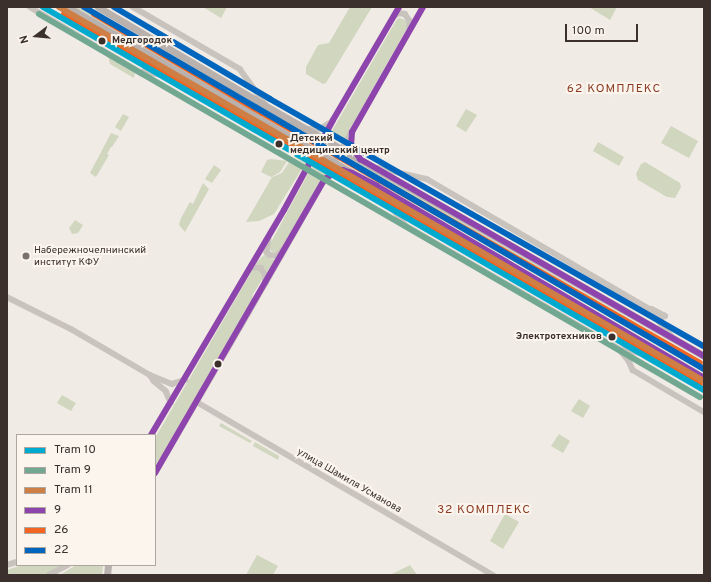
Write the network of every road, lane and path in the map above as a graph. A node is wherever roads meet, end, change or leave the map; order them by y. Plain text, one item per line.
1 (30, 7) edge
2 (68, 7) edge
3 (98, 7) edge
4 (133, 7) edge
5 (399, 7) edge
6 (423, 7) edge
7 (394, 16) junction
8 (409, 31) junction
9 (190, 78) junction
10 (266, 106) junction
11 (333, 120) junction
12 (307, 129) junction
13 (352, 132) junction
14 (324, 138) junction
15 (300, 142) junction
16 (342, 149) junction
17 (316, 152) junction
18 (360, 159) junction
19 (334, 162) junction
20 (309, 165) junction
21 (377, 168) junction
22 (352, 173) junction
23 (325, 179) junction
24 (377, 186) junction
25 (272, 230) junction
26 (285, 249) junction
27 (248, 270) junction
28 (266, 283) junction
29 (7, 297) edge
30 (673, 339) junction
31 (619, 350) junction
32 (704, 356) edge
33 (673, 359) junction
34 (150, 375) junction
35 (704, 378) edge
36 (185, 380) junction
37 (197, 402) junction
38 (171, 404) junction
39 (704, 412) edge
40 (153, 434) edge
41 (156, 471) edge
42 (66, 566) edge
43 (49, 575) edge
44 (493, 575) edge

1 - 9 street
2 - 9 main road
3 - 10 main road
4 - 10 street
5 - 7 street
6 - 8 street
7 - 8 street
7 - 11 street
8 - 13 street
9 - 15 main road
10 - 12 main road
11 - 12 street
11 - 14 street
12 - 14 main road
13 - 16 street
13 - 18 street
14 - 16 main road
14 - 17 street
15 - 17 main road
15 - 20 street
16 - 18 main road
16 - 19 street
17 - 19 main road
17 - 20 street
18 - 21 main road
19 - 22 main road
19 - 23 street
20 - 25 street
21 - 30 main road
21 - 30 street
22 - 23 street
22 - 24 main road
23 - 26 street
24 - 31 street
24 - 33 main road
25 - 26 street
25 - 27 street
26 - 28 street
27 - 28 street
27 - 36 street
28 - 37 street
29 - 34 street
30 - 32 main road
31 - 33 street
31 - 39 street
33 - 35 main road
34 - 36 street
34 - 38 street
36 - 38 street
37 - 41 street
37 - 44 street, улица Шамиля Усманова
38 - 40 street
42 - 43 street

